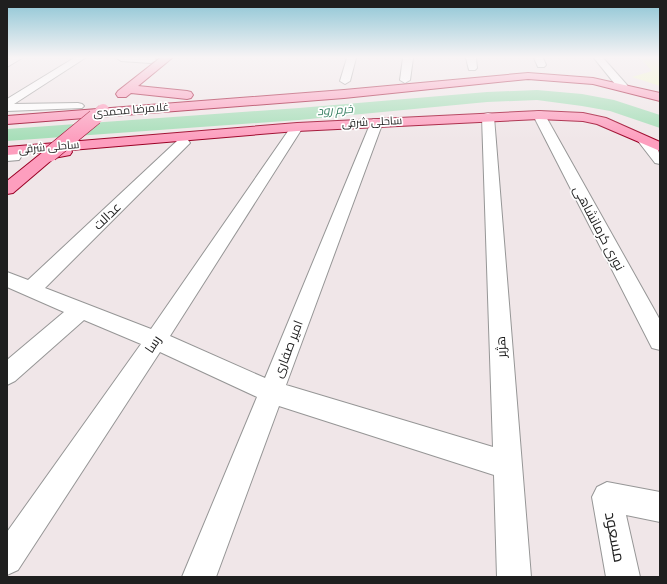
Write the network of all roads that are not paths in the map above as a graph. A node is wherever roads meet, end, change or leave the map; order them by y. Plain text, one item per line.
1 (37, 85) edge
2 (134, 85) edge
3 (424, 85) edge
4 (614, 85) edge
5 (623, 87) joint
6 (129, 89) junction
7 (660, 97) edge
8 (270, 99) junction
9 (7, 104) edge
10 (78, 106) dead end
11 (7, 108) edge
12 (539, 115) junction
13 (488, 117) junction
14 (7, 120) edge
15 (377, 122) junction
16 (296, 127) junction
17 (253, 130) junction
18 (645, 141) junction
19 (184, 143) junction
20 (660, 147) edge
21 (50, 154) junction
22 (9, 155) edge
23 (660, 160) edge
24 (7, 189) edge
25 (7, 279) edge
26 (30, 290) junction
27 (81, 310) junction
28 (156, 340) junction
29 (660, 341) edge
30 (7, 374) edge
31 (271, 392) junction
32 (507, 465) junction
33 (660, 507) edge
34 (7, 559) edge
35 (199, 577) edge
36 (514, 577) edge
37 (623, 577) edge

1 - 9 street
2 - 6 main road
3 - 8 main road, غلامرضا محمدی
4 - 5 main road, غلامرضا محمدی
5 - 7 main road, غلامرضا محمدی
6 - 8 main road
6 - 21 main road, bridge
8 - 14 main road, غلامرضا محمدی
10 - 11 street
12 - 13 main road, ساحلی شرقی
12 - 18 main road, ساحلی شرقی
12 - 29 street, نوری کرمانشاهی
13 - 15 main road, ساحلی شرقی
13 - 32 street, هژبر
15 - 16 main road, ساحلی شرقی
15 - 31 street, امیر صفاری
16 - 17 main road, ساحلی شرقی
16 - 28 street, رسا
17 - 19 main road
17 - 22 main road, ساحلی شرقی
18 - 20 main road, ساحلی شرقی
18 - 23 street
19 - 21 main road
19 - 26 street, عدالت
21 - 24 main road
25 - 26 street
26 - 27 street
27 - 28 street
27 - 30 street
28 - 31 street
28 - 34 street, رسا
31 - 32 street
31 - 35 street, امیر صفاری
32 - 36 street, هژبر
33 - 37 street, مسعود

